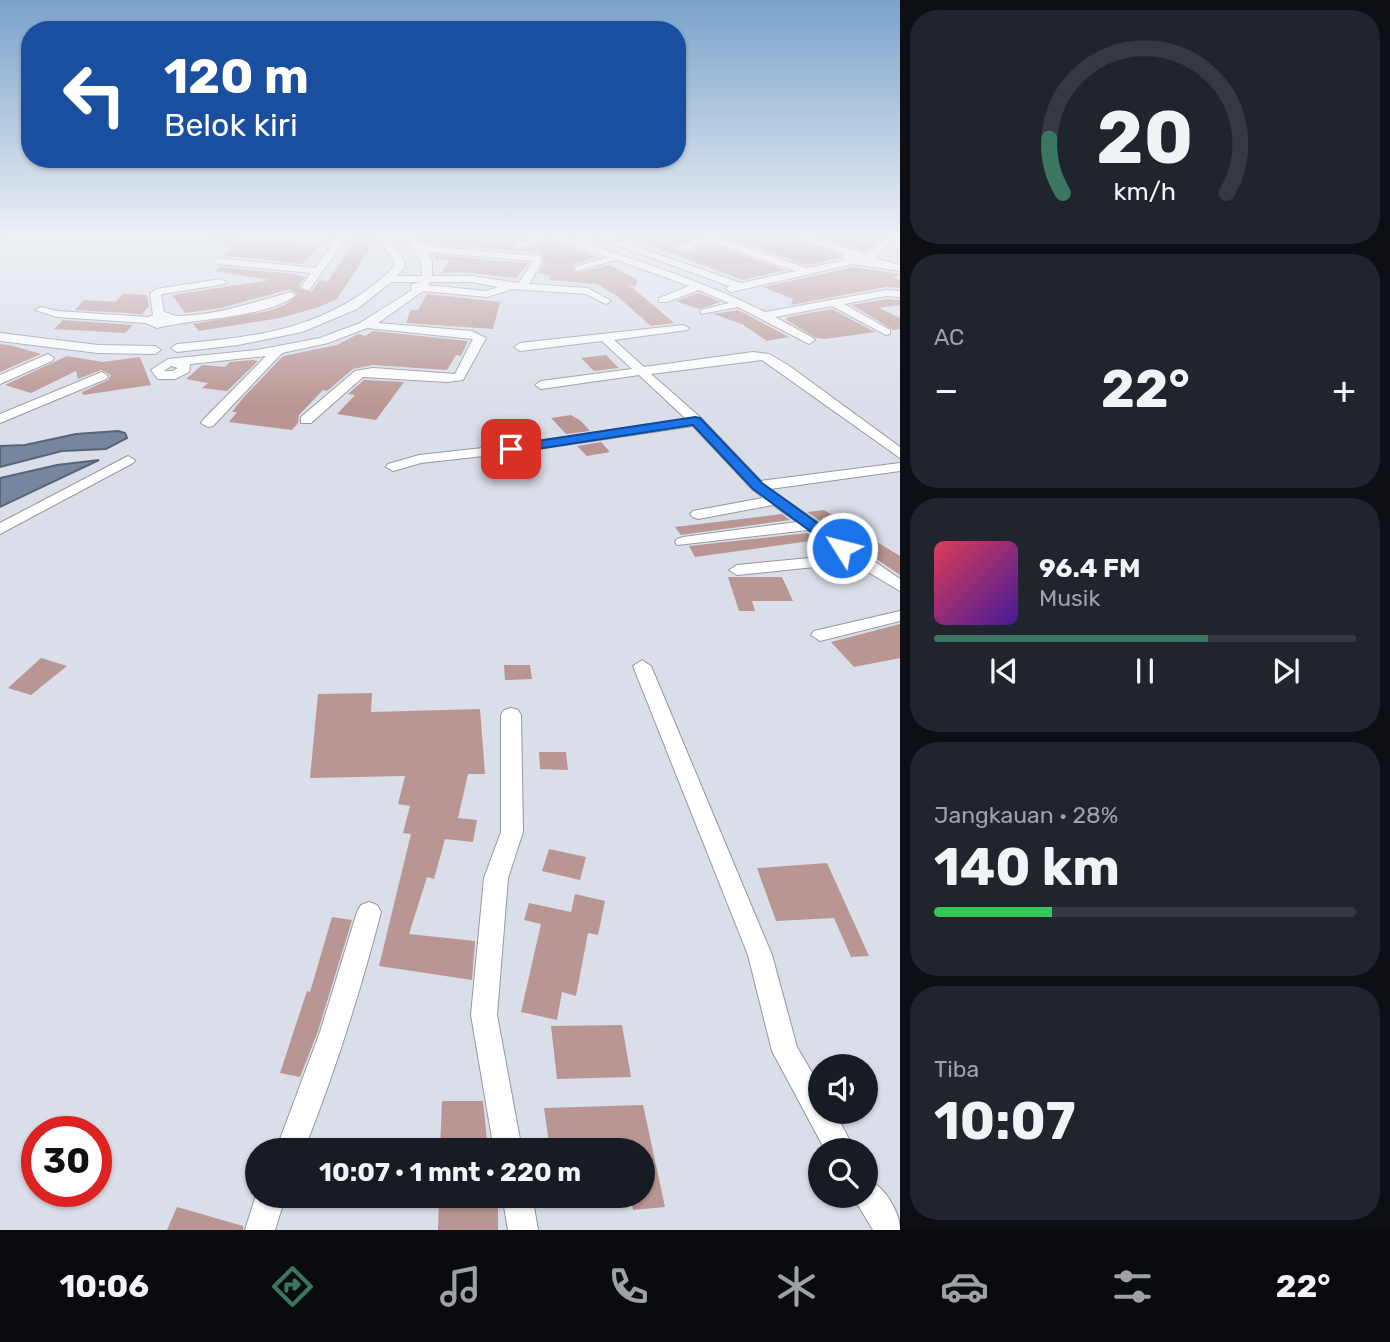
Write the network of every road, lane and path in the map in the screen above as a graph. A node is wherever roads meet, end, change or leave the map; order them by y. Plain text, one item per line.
1 (159, 291) edge
2 (376, 291) edge
3 (415, 291) edge
4 (471, 291) edge
5 (494, 291) edge
6 (589, 291) edge
7 (686, 291) edge
8 (718, 292) edge
9 (900, 294) edge
10 (291, 295) dead end
11 (606, 300) dead end
12 (663, 300) dead end
13 (833, 302) junction
14 (743, 303) junction
15 (41, 310) dead end
16 (705, 312) dead end
17 (766, 315) junction
18 (161, 323) junction
19 (367, 325) junction
20 (683, 328) dead end
21 (886, 332) dead end
22 (0, 337) edge
23 (604, 337) junction
24 (809, 340) dead end
25 (520, 347) dead end
26 (279, 349) junction
27 (48, 358) dead end
28 (183, 362) dead end
29 (643, 373) junction
30 (102, 376) dead end
31 (0, 380) edge
32 (541, 385) dead end
33 (0, 419) edge
34 (306, 420) dead end
35 (695, 421) junction
36 (208, 423) dead end
37 (900, 454) edge
38 (128, 460) dead end
39 (393, 467) dead end
40 (900, 467) edge
41 (757, 486) junction
42 (776, 500) junction
43 (698, 514) dead end
44 (811, 525) junction
45 (0, 529) edge
46 (684, 542) dead end
47 (856, 558) junction
48 (737, 570) dead end
49 (900, 586) edge
50 (900, 616) edge
51 (820, 635) dead end
52 (642, 666) dead end
53 (511, 715) dead end
54 (369, 912) dead end
55 (295, 1138) edge
56 (506, 1138) edge
57 (834, 1138) edge
58 (267, 1208) edge
59 (519, 1208) edge
60 (876, 1208) edge
61 (260, 1230) edge
62 (523, 1230) edge
63 (891, 1230) edge

1 - 18 street
2 - 22 street
3 - 19 street
4 - 5 street
6 - 11 street
7 - 12 street
8 - 14 street
9 - 13 street
10 - 18 street
13 - 17 street
13 - 21 street
14 - 16 street
14 - 17 street
15 - 18 street
17 - 24 street
19 - 26 street
19 - 34 street
20 - 23 street
23 - 25 street
23 - 29 street
26 - 28 street
26 - 36 street
27 - 31 street
29 - 32 street
29 - 35 street
29 - 37 street
30 - 33 street
35 - 39 street
35 - 41 street
38 - 45 street
40 - 41 street
41 - 42 street
42 - 43 street
42 - 44 street
44 - 46 street
44 - 47 street
47 - 48 street
47 - 49 street
50 - 51 street
52 - 57 street
53 - 56 street
54 - 55 street
58 - 61 street
59 - 62 street
60 - 63 street

